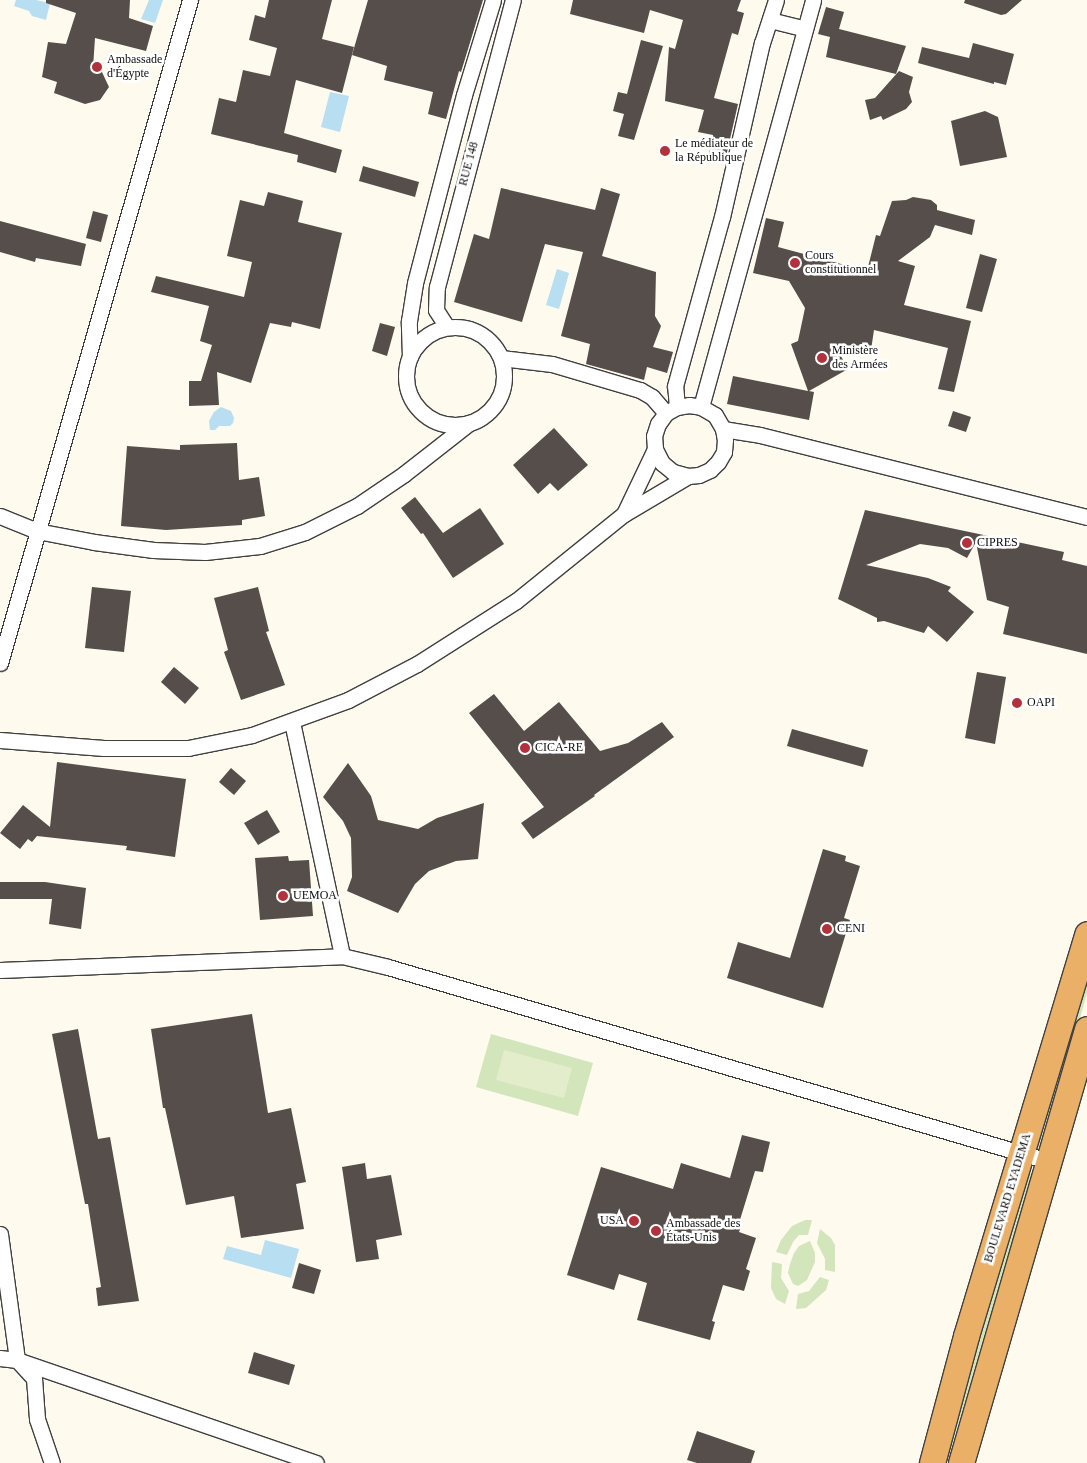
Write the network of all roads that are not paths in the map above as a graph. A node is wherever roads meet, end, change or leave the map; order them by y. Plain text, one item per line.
1 (190, 0) edge
2 (493, 0) edge
3 (514, 0) edge
4 (776, 0) edge
5 (813, 0) edge
6 (770, 20) junction
7 (805, 29) junction
8 (447, 327) junction
9 (410, 357) junction
10 (501, 358) junction
11 (701, 406) junction
12 (671, 410) junction
13 (470, 422) junction
14 (724, 429) junction
15 (655, 449) junction
16 (688, 476) junction
17 (624, 514) junction
18 (0, 516) edge
19 (1087, 517) edge
20 (37, 531) junction
21 (0, 663) edge
22 (292, 722) junction
23 (0, 740) edge
24 (1087, 934) edge
25 (342, 956) junction
26 (0, 970) edge
27 (1087, 1028) edge
28 (1022, 1153) junction
29 (1048, 1161) junction
30 (0, 1234) edge
31 (0, 1358) edge
32 (17, 1360) junction
33 (52, 1463) edge
34 (316, 1463) edge
35 (932, 1463) edge
36 (961, 1463) edge

1 - 20 street
2 - 9 street
3 - 8 street, RUE 148
4 - 6 street
5 - 7 street
6 - 7 street
6 - 12 street
7 - 11 street
8 - 9 street
8 - 10 street
9 - 13 street
10 - 12 street
10 - 13 street
11 - 12 street
11 - 14 street
12 - 15 street
13 - 20 street
14 - 16 street
14 - 19 street
15 - 16 street
15 - 17 street
16 - 17 street
17 - 22 street
18 - 20 street
20 - 21 street
22 - 23 street
22 - 25 street
24 - 28 highway, BOULEVARD EYADEMA
25 - 26 street
25 - 28 street
27 - 29 highway
28 - 29 street
28 - 35 highway, BOULEVARD EYADEMA
29 - 36 highway
30 - 32 street
31 - 32 street
32 - 33 street
32 - 34 street

